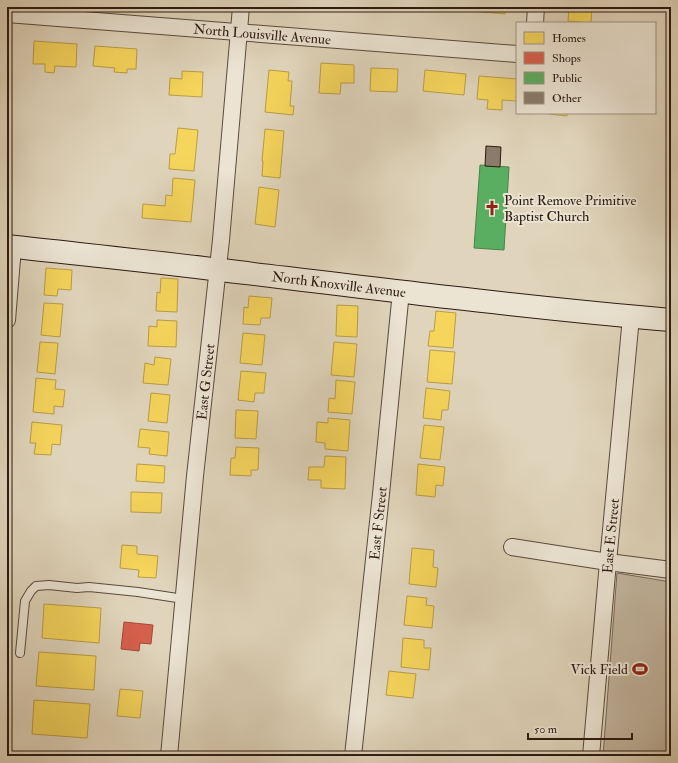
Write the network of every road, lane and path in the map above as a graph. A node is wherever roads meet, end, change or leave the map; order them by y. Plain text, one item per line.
1 (241, 7) edge
2 (536, 7) edge
3 (7, 14) edge
4 (535, 22) edge
5 (239, 31) junction
6 (516, 54) edge
7 (10, 247) edge
8 (218, 270) junction
9 (401, 291) junction
10 (631, 317) junction
11 (7, 320) edge
12 (671, 320) edge
13 (512, 547) dead end
14 (608, 562) junction
15 (671, 570) edge
16 (184, 599) junction
17 (20, 653) dead end
18 (169, 756) edge
19 (353, 756) edge
20 (591, 756) edge

1 - 5 street, East G Street
2 - 4 street
3 - 5 street, North Louisville Avenue
5 - 6 street, North Louisville Avenue
5 - 8 street, East G Street
7 - 8 street, North Knoxville Avenue
7 - 11 street
8 - 9 street, North Knoxville Avenue
8 - 16 street, East G Street
9 - 10 street, North Knoxville Avenue
9 - 19 street, East F Street
10 - 12 street, North Knoxville Avenue
10 - 14 street, East E Street
13 - 14 street
14 - 15 street
14 - 20 street, East E Street
16 - 17 lane
16 - 18 street, East G Street

